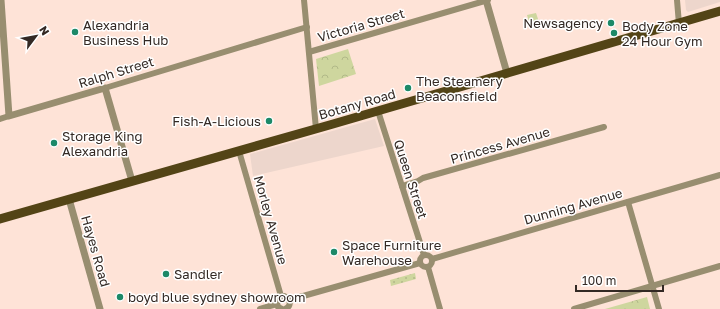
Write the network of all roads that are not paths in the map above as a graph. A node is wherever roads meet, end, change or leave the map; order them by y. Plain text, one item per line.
1 (1, 0) edge
2 (304, 0) edge
3 (487, 0) edge
4 (677, 0) edge
5 (720, 12) edge
6 (679, 24) junction
7 (307, 27) junction
8 (309, 52) junction
9 (507, 73) junction
10 (105, 88) junction
11 (378, 111) junction
12 (9, 116) junction
13 (0, 119) edge
14 (604, 127) dead end
15 (316, 129) junction
16 (239, 151) junction
17 (720, 175) edge
18 (132, 181) junction
19 (402, 186) junction
20 (69, 199) junction
21 (628, 202) junction
22 (0, 219) edge
23 (424, 255) junction
24 (432, 259) junction
25 (420, 263) junction
26 (720, 266) edge
27 (428, 267) junction
28 (652, 286) junction
29 (282, 296) junction
30 (289, 300) junction
31 (277, 304) junction
32 (100, 309) edge
33 (260, 309) edge
34 (282, 309) edge
35 (285, 309) edge
36 (440, 309) edge
37 (574, 309) edge
38 (659, 309) edge

1 - 12 street
2 - 7 street
3 - 8 street, Victoria Street
3 - 9 street
4 - 6 street
5 - 6 main road, Botany Road
6 - 9 main road, Botany Road
7 - 8 street
7 - 10 street, Ralph Street
8 - 15 street
9 - 11 main road, Botany Road
10 - 12 street, Ralph Street
10 - 18 street
11 - 15 main road, Botany Road
11 - 19 street, Queen Street
12 - 13 street, Ralph Street
14 - 19 street, Princess Avenue
15 - 16 main road, Botany Road
16 - 18 main road, Botany Road
16 - 29 street, Morley Avenue
17 - 21 street, Dunning Avenue
18 - 20 main road, Botany Road
19 - 23 street, Queen Street
20 - 22 main road, Botany Road
20 - 32 street, Hayes Road
21 - 24 street, Dunning Avenue
21 - 28 street
23 - 24 street
23 - 25 street
24 - 27 street
25 - 27 street
25 - 30 street
26 - 28 street
27 - 36 street
28 - 37 street
28 - 38 street
29 - 30 street
29 - 31 street
30 - 35 street
31 - 33 street
31 - 34 street

